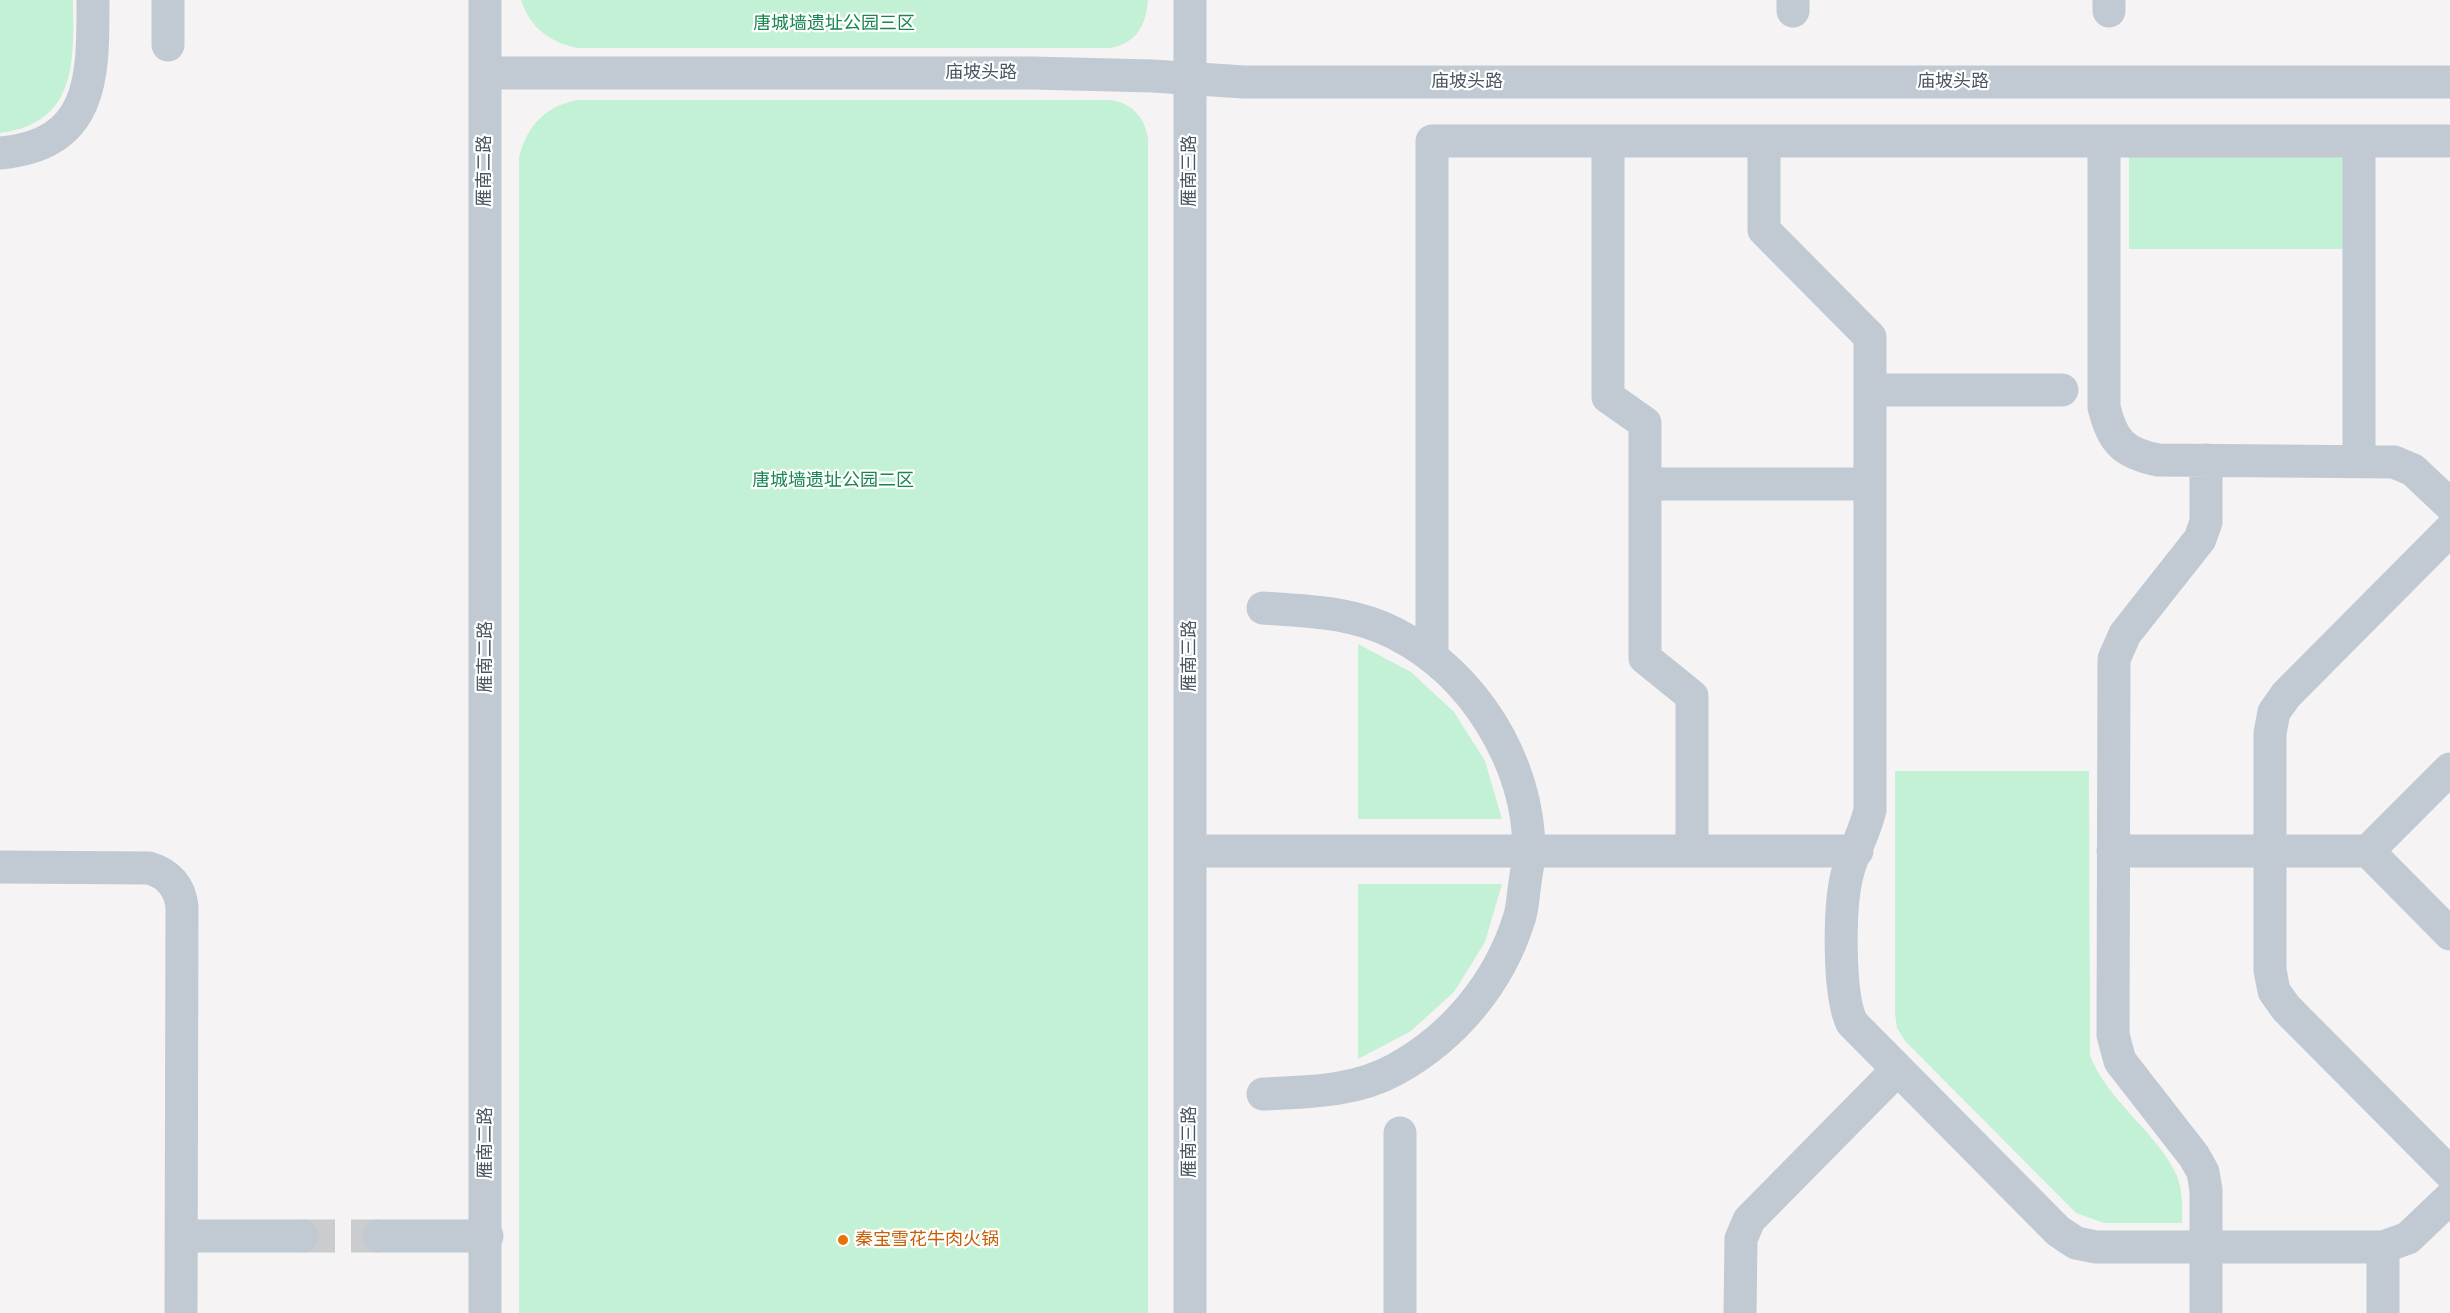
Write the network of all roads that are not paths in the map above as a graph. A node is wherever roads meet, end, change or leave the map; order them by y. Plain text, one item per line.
1 (93, 0) edge
2 (168, 0) edge
3 (485, 0) edge
4 (1190, 0) edge
5 (168, 45) dead end
6 (484, 73) junction
7 (1190, 79) junction
8 (2450, 82) edge
9 (1608, 141) junction
10 (1764, 141) junction
11 (2104, 141) junction
12 (2359, 141) junction
13 (2450, 141) edge
14 (0, 153) edge
15 (1870, 390) junction
16 (2062, 390) dead end
17 (2206, 460) junction
18 (2359, 460) junction
19 (1645, 484) junction
20 (1870, 484) junction
21 (2450, 505) edge
22 (2450, 530) edge
23 (1263, 608) dead end
24 (1432, 657) junction
25 (2450, 769) edge
26 (1190, 851) junction
27 (1529, 851) junction
28 (1692, 851) junction
29 (1857, 851) junction
30 (2113, 851) junction
31 (2270, 851) junction
32 (2368, 851) junction
33 (0, 867) edge
34 (2450, 934) edge
35 (1898, 1070) junction
36 (1263, 1094) dead end
37 (1400, 1133) dead end
38 (2450, 1173) edge
39 (2450, 1198) edge
40 (181, 1236) junction
41 (302, 1236) tunnel mouth
42 (379, 1236) tunnel mouth
43 (487, 1236) junction
44 (2206, 1247) junction
45 (2382, 1247) junction
46 (181, 1313) edge
47 (486, 1313) edge
48 (1190, 1313) edge
49 (1400, 1313) edge
50 (1740, 1313) edge
51 (2206, 1313) edge
52 (2382, 1313) edge

1 - 14 street
2 - 5 street
3 - 6 street, 雁南二路
4 - 7 street, 雁南三路
6 - 7 street, 庙坡头路
6 - 43 street, 雁南二路
7 - 8 street, 庙坡头路
7 - 26 street, 雁南三路
9 - 10 street
9 - 19 street
9 - 24 street
10 - 11 street
10 - 15 street
11 - 12 street
11 - 17 street
12 - 13 street
12 - 18 street
15 - 16 street
15 - 20 street
17 - 18 street
17 - 30 street
18 - 21 street
19 - 20 street
19 - 28 street
20 - 29 street
22 - 31 street
23 - 24 street
24 - 27 street
25 - 32 street
26 - 27 street
26 - 48 street, 雁南三路
27 - 28 street
27 - 36 street
28 - 29 street
29 - 35 street
30 - 31 street
30 - 44 street
31 - 32 street
31 - 38 street
32 - 34 street
33 - 40 street
35 - 44 street
35 - 50 street
37 - 49 street
39 - 45 street
40 - 41 street
40 - 46 street
42 - 43 street
43 - 47 street, 雁南二路
44 - 45 street
44 - 51 street
45 - 52 street

